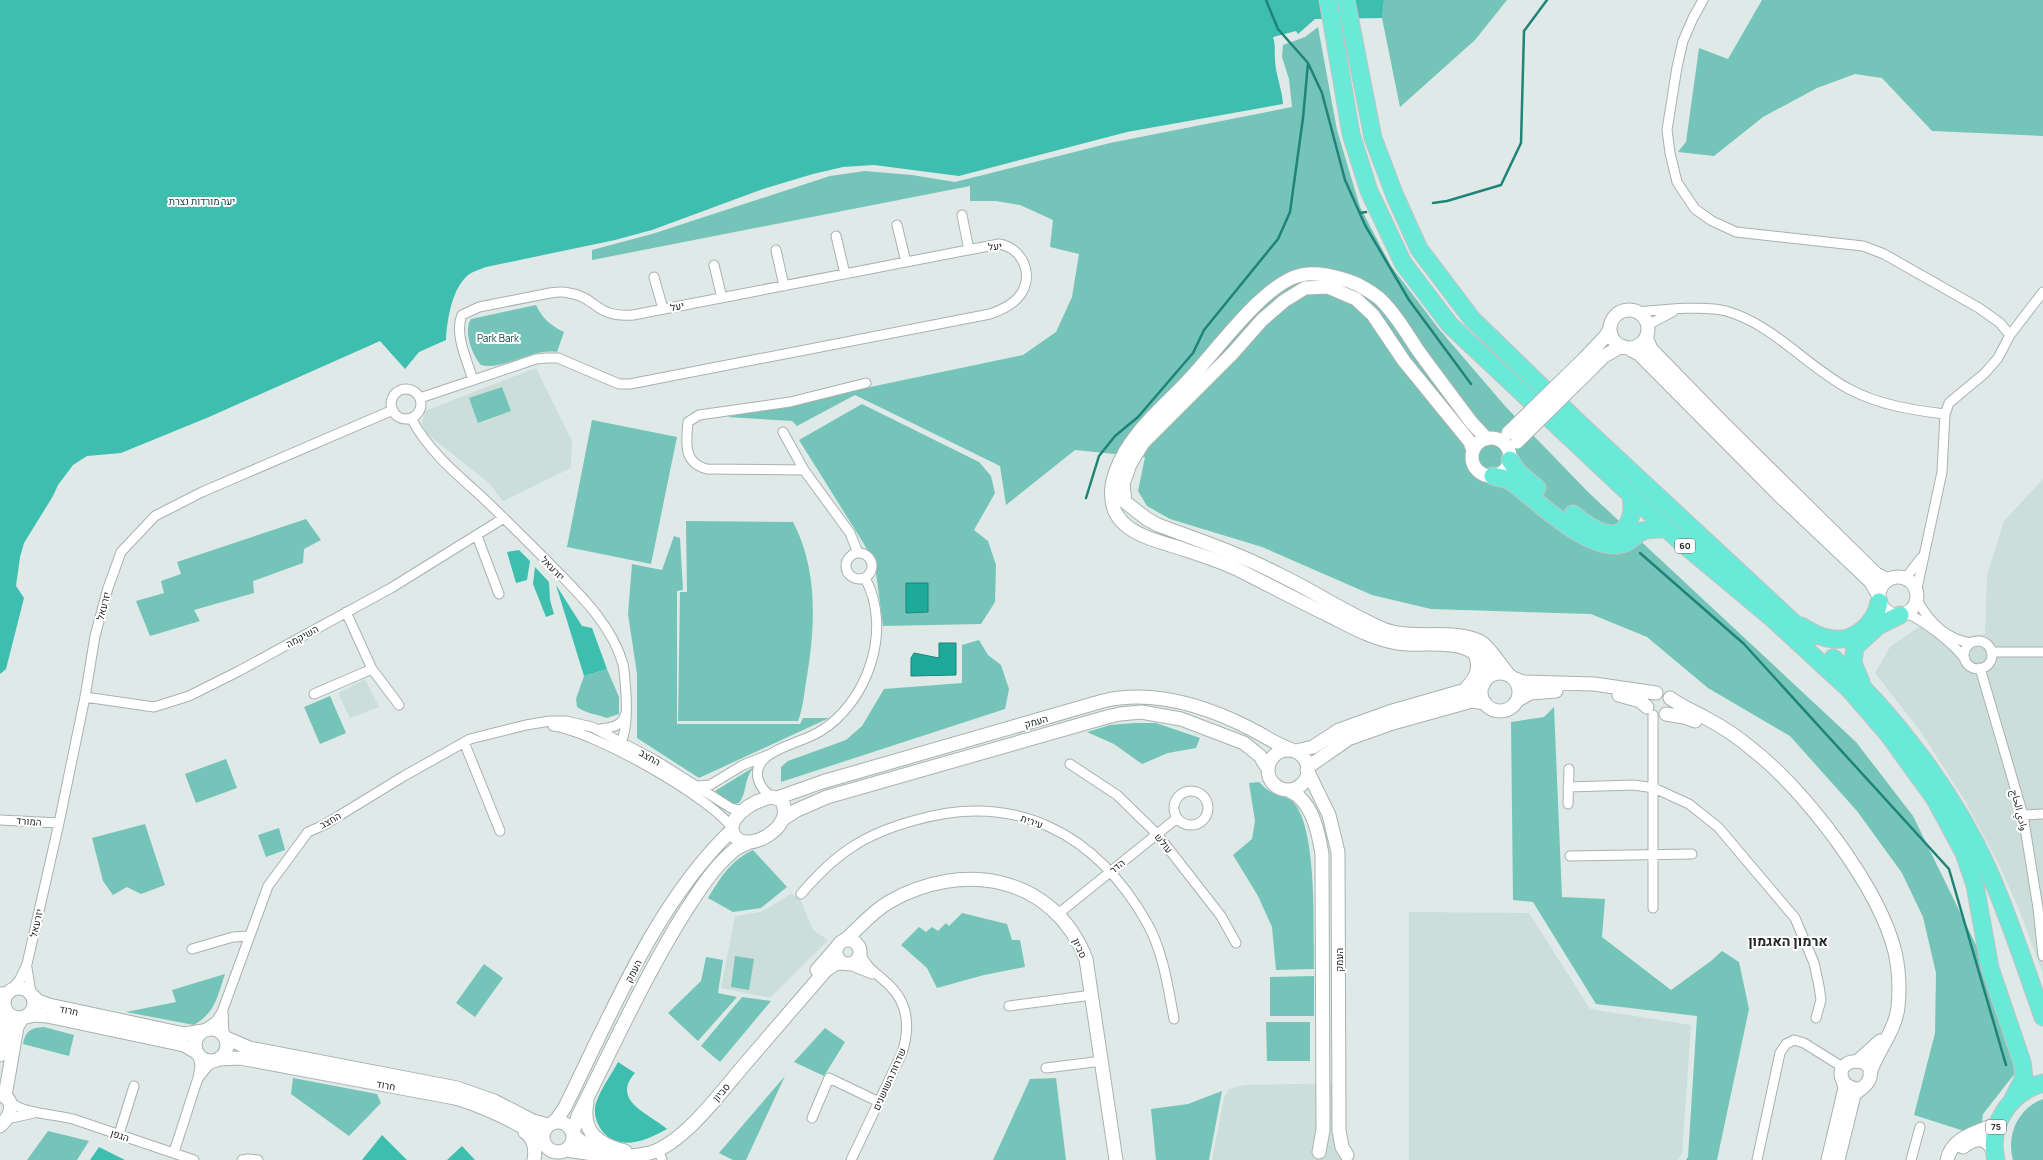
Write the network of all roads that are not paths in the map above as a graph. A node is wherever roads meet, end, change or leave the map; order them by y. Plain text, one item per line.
1 (1328, 0) edge
2 (1346, 0) edge
3 (1703, 0) edge
4 (962, 215) dead end
5 (897, 225) dead end
6 (836, 236) dead end
7 (776, 250) dead end
8 (969, 250) junction
9 (906, 262) junction
10 (714, 265) dead end
11 (845, 274) junction
12 (654, 277) dead end
13 (784, 286) junction
14 (2043, 292) edge
15 (722, 298) junction
16 (663, 309) junction
17 (1679, 309) junction
18 (1637, 312) junction
19 (1610, 328) junction
20 (1647, 331) junction
21 (2010, 335) junction
22 (1623, 347) junction
23 (1588, 363) junction
24 (472, 380) junction
25 (866, 383) dead end
26 (420, 398) junction
27 (393, 410) junction
28 (1945, 414) junction
29 (411, 418) junction
30 (782, 432) dead end
31 (1512, 437) junction
32 (1490, 439) junction
33 (1473, 451) junction
34 (1510, 457) junction
35 (804, 470) junction
36 (1493, 476) junction
37 (1631, 495) junction
38 (504, 518) junction
39 (1668, 529) junction
40 (477, 536) junction
41 (858, 553) junction
42 (1924, 555) junction
43 (865, 578) junction
44 (1890, 579) junction
45 (499, 594) dead end
46 (1916, 596) junction
47 (1879, 599) junction
48 (346, 612) junction
49 (1903, 614) junction
50 (1788, 617) junction
51 (1971, 643) junction
52 (1474, 651) junction
53 (1991, 652) junction
54 (2043, 652) edge
55 (1964, 659) junction
56 (1980, 668) junction
57 (372, 669) junction
58 (1511, 676) junction
59 (1484, 683) junction
60 (1864, 687) junction
61 (1463, 692) junction
62 (1656, 693) junction
63 (314, 694) dead end
64 (85, 697) junction
65 (1670, 698) junction
66 (1518, 700) junction
67 (1485, 703) junction
68 (399, 705) dead end
69 (1650, 711) junction
70 (627, 712) junction
71 (1666, 714) junction
72 (526, 725) junction
73 (599, 730) junction
74 (622, 741) junction
75 (464, 742) junction
76 (618, 750) junction
77 (1294, 751) junction
78 (776, 752) junction
79 (1070, 764) dead end
80 (1268, 769) junction
81 (1308, 769) junction
82 (1569, 770) dead end
83 (758, 779) junction
84 (698, 786) junction
85 (1568, 787) junction
86 (1654, 788) junction
87 (1288, 790) junction
88 (774, 797) junction
89 (1568, 804) dead end
90 (746, 808) junction
91 (2043, 814) edge
92 (2023, 815) junction
93 (1177, 818) dead end
94 (783, 819) junction
95 (0, 820) edge
96 (59, 823) junction
97 (732, 829) junction
98 (500, 831) dead end
99 (1157, 834) junction
100 (750, 842) junction
101 (1653, 854) junction
102 (1692, 854) dead end
103 (1570, 856) dead end
104 (1110, 872) junction
105 (801, 894) dead end
106 (895, 899) junction
107 (1653, 908) dead end
108 (2040, 908) edge
109 (1058, 914) junction
110 (250, 936) junction
111 (841, 943) junction
112 (1236, 943) dead end
113 (192, 949) dead end
114 (860, 952) junction
115 (2043, 956) edge
116 (845, 963) junction
117 (27, 964) junction
118 (881, 978) junction
119 (32, 994) junction
120 (1092, 995) junction
121 (5, 998) edge
122 (224, 1005) junction
123 (1009, 1006) dead end
124 (25, 1017) junction
125 (2043, 1017) edge
126 (1816, 1018) dead end
127 (58, 1019) junction
128 (1174, 1019) dead end
129 (204, 1030) junction
130 (225, 1036) junction
131 (14, 1044) junction
132 (197, 1053) junction
133 (0, 1055) edge
134 (217, 1060) junction
135 (1102, 1061) junction
136 (1858, 1061) junction
137 (1046, 1068) dead end
138 (1844, 1068) junction
139 (1870, 1073) junction
140 (198, 1078) junction
141 (1843, 1081) junction
142 (2043, 1084) edge
143 (134, 1086) dead end
144 (1859, 1088) junction
145 (588, 1096) junction
146 (4, 1097) edge
147 (2013, 1100) junction
148 (879, 1102) junction
149 (565, 1107) junction
150 (45, 1113) junction
151 (812, 1118) dead end
152 (518, 1119) junction
153 (4, 1122) edge
154 (1998, 1123) junction
155 (550, 1124) junction
156 (1920, 1127) dead end
157 (119, 1134) junction
158 (574, 1134) junction
159 (544, 1142) junction
160 (625, 1151) junction
161 (174, 1152) junction
162 (565, 1155) edge
163 (660, 1155) edge
164 (1316, 1156) edge
165 (1996, 1157) edge
166 (1348, 1158) edge
167 (194, 1160) edge
168 (242, 1160) edge
169 (258, 1160) edge
170 (534, 1160) edge
171 (540, 1160) edge
172 (852, 1160) edge
173 (1116, 1160) edge
174 (1757, 1160) edge
175 (1828, 1160) edge
176 (1838, 1160) edge
177 (1912, 1160) edge
178 (1947, 1160) edge
179 (1954, 1160) edge

1 - 37 highway, 60
2 - 50 highway, 60
3 - 21 street
4 - 8 street
5 - 9 street
6 - 11 street
7 - 13 street
8 - 9 street, יעל
8 - 24 street, יעל
9 - 11 street, יעל
10 - 15 street
11 - 13 street, יעל
12 - 16 street
13 - 15 street, יעל
14 - 21 street
15 - 16 street, יעל
16 - 24 street, יעל
17 - 18 street
17 - 20 street
17 - 28 street
18 - 19 street
18 - 20 street
19 - 22 street
19 - 23 street
20 - 22 street
20 - 44 street
21 - 28 street
22 - 23 street
22 - 47 street
23 - 31 street, bridge
24 - 26 street
25 - 35 street
26 - 27 street
26 - 29 street
27 - 29 street
27 - 64 street, יזרעאל
28 - 42 street
29 - 38 street, יזרעאל
30 - 35 street
31 - 32 street
31 - 34 street
32 - 33 street
32 - 34 street
32 - 52 street
33 - 36 street
33 - 58 street
34 - 36 street
34 - 37 highway
35 - 41 street
36 - 39 highway
37 - 39 highway, 60
38 - 40 street, השיקמה
38 - 70 street, יזרעאל
39 - 147 highway, 60
40 - 45 street
40 - 48 street, השיקמה
41 - 43 street
41 - 43 street
42 - 44 street
42 - 46 street
43 - 78 street
44 - 46 street
44 - 47 street
46 - 49 street
46 - 51 street
47 - 49 street
47 - 50 highway
48 - 57 street
48 - 64 street, השיקמה
49 - 55 street
49 - 60 highway
50 - 60 highway, 60
51 - 53 street
51 - 55 street
52 - 59 street
52 - 61 street
53 - 54 street
53 - 56 street
55 - 56 street
56 - 92 street, وادي الحاج
57 - 63 street
57 - 68 street
58 - 59 street
58 - 62 street
58 - 66 street
59 - 61 street
59 - 67 street
60 - 125 highway, 60
61 - 77 street
62 - 65 street
62 - 69 street
64 - 96 street, יזרעאל
65 - 71 street
65 - 139 street
66 - 67 street
66 - 69 street
67 - 81 street
69 - 71 street
69 - 86 street
70 - 73 street
70 - 74 street, יזרעאל
71 - 136 street
72 - 73 street, החצב
72 - 75 street, החצב
72 - 76 street, החצב
73 - 74 street, החצב
74 - 76 street, יזרעאל
74 - 84 street, החצב
75 - 98 street
75 - 110 street, החצב
76 - 97 street, החצב
77 - 80 street
77 - 81 street
77 - 88 street, העמק
78 - 83 street
78 - 84 street
79 - 99 street, עולש
80 - 87 street
80 - 94 street, העמק
81 - 87 street
81 - 166 street, העמק
82 - 85 street
83 - 88 street
83 - 90 street
84 - 90 street, החצב
85 - 86 street
85 - 89 street
86 - 101 street
86 - 126 street
87 - 164 street, העמק
88 - 90 street
88 - 94 street
90 - 97 street
91 - 92 street
92 - 108 street, وادي الحاج
93 - 99 street, הדר
94 - 100 street
95 - 96 street, המורד
96 - 117 street, יזרעאל
97 - 100 street
97 - 149 street, העמק
99 - 104 street, הדר
99 - 112 street, עולש
100 - 145 street, העמק
101 - 102 street
101 - 103 street
101 - 107 street
104 - 105 street, עירית
104 - 109 street, הדר
104 - 128 street, עירית
106 - 109 street, סביון
106 - 111 street, סביון
106 - 114 street, סביון
108 - 115 street, وادي الحاج
109 - 120 street, סביון
110 - 113 street
110 - 122 street, החצב
111 - 114 street
111 - 116 street
111 - 160 street, סביון
114 - 116 street
114 - 118 street, שדרות השושנים
116 - 118 street, שדרות השושנים
116 - 163 street, סביון
117 - 119 street, יזרעאל
117 - 121 street, יזרעאל
118 - 148 street, שדרות השושנים
119 - 121 street
119 - 124 street
119 - 129 street, חרוד
120 - 123 street
120 - 135 street, סביון
121 - 124 street
121 - 133 street
122 - 129 street, החצב
122 - 130 street, החצב
124 - 127 street, חרוד
124 - 131 street
127 - 131 street
127 - 132 street, חרוד
129 - 130 street
129 - 132 street
130 - 134 street
130 - 152 street, חרוד
131 - 146 street
132 - 134 street
132 - 140 street
134 - 140 street
134 - 152 street, חרוד
135 - 137 street
135 - 173 street, סביון
136 - 138 street
136 - 139 street
138 - 141 street
138 - 174 street
139 - 144 street
140 - 161 street
141 - 144 street
141 - 175 street
142 - 147 highway, 75
143 - 157 street
144 - 176 street
145 - 158 street, העמק
145 - 160 street
146 - 150 street, הגפן
146 - 153 street
147 - 154 highway, 75
148 - 151 street
148 - 172 street, שדרות השושנים
149 - 152 street
149 - 155 street, העמק
150 - 153 street, הגפן
150 - 157 street, הגפן
152 - 155 street, חרוד
152 - 159 street, חרוד
152 - 170 street
154 - 165 highway, 75
154 - 178 street
155 - 158 street
155 - 159 street
156 - 177 street
157 - 161 street, הגפן
158 - 160 street, סביון
158 - 162 street
159 - 162 street
159 - 171 street
161 - 167 street, הגפן
162 - 163 street, סביון
164 - 166 street
165 - 179 street
168 - 169 street

